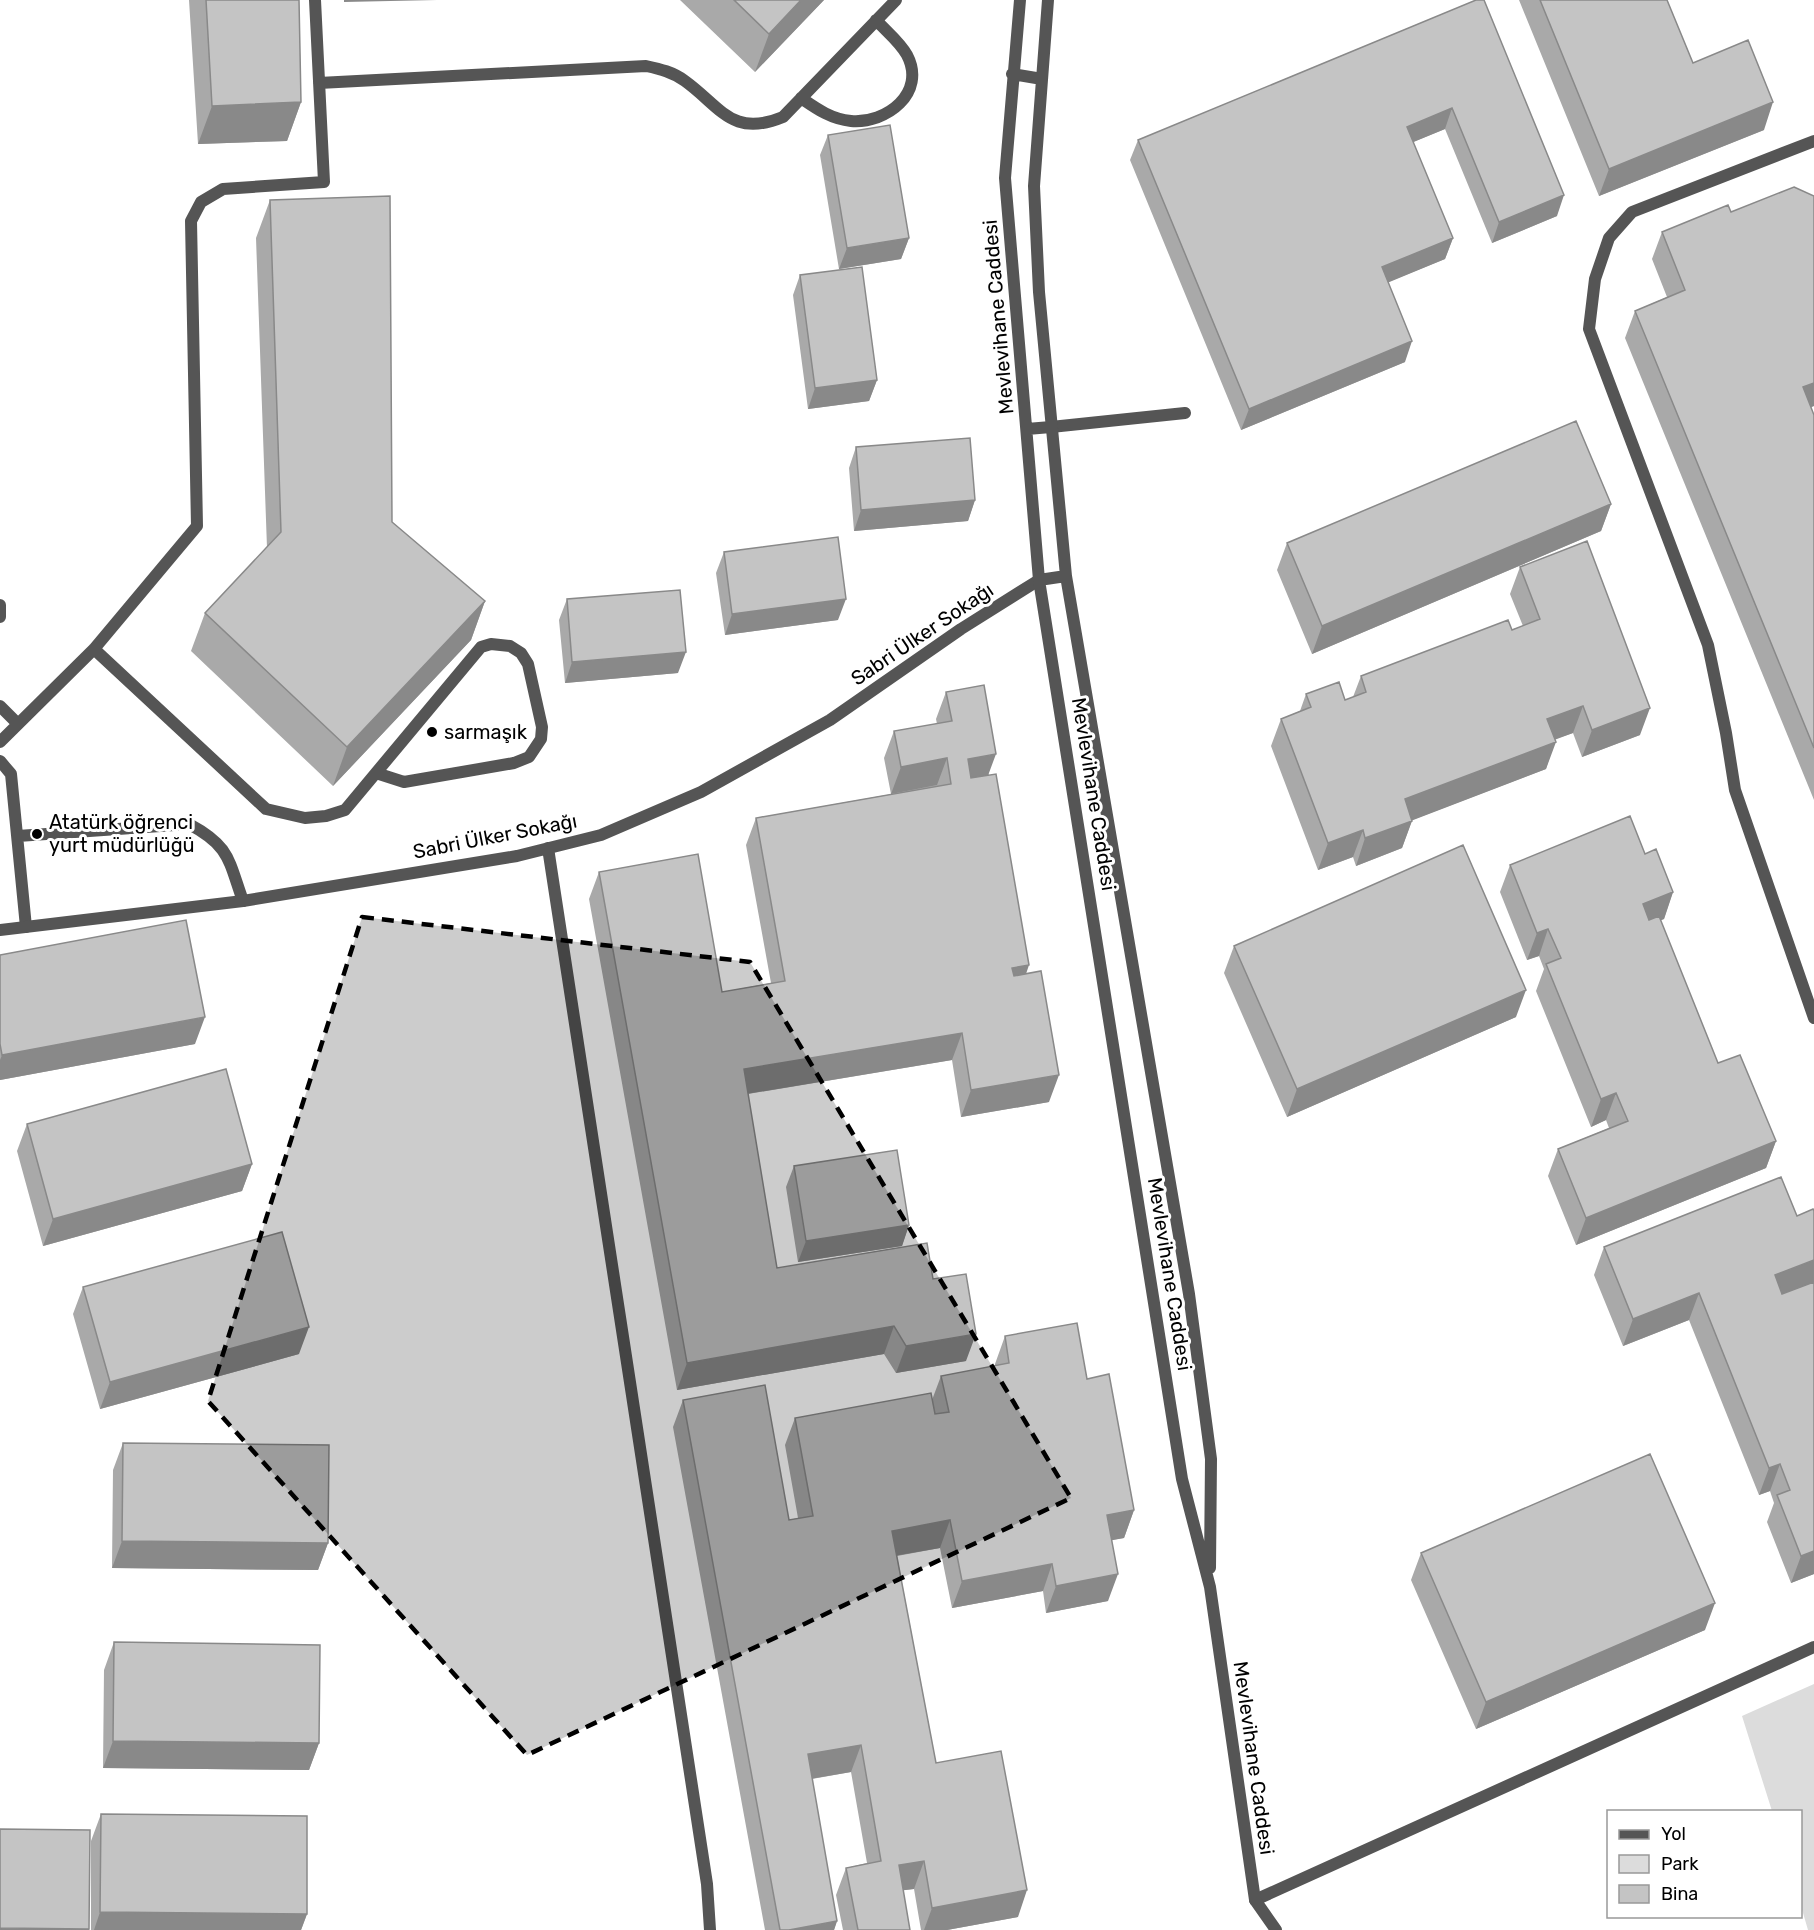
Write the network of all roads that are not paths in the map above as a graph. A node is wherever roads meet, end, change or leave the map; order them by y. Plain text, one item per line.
1 (315, 0) edge
2 (896, 0) edge
3 (1020, 0) edge
4 (1048, 0) edge
5 (876, 20) junction
6 (1012, 75) junction
7 (1042, 79) junction
8 (319, 82) junction
9 (801, 98) junction
10 (1814, 141) edge
11 (1185, 413) dead end
12 (1052, 427) junction
13 (1027, 429) junction
14 (1066, 576) junction
15 (1039, 580) junction
16 (0, 605) edge
17 (0, 617) edge
18 (93, 649) junction
19 (0, 706) edge
20 (18, 724) junction
21 (0, 742) edge
22 (0, 761) edge
23 (376, 773) junction
24 (18, 836) junction
25 (548, 848) junction
26 (243, 901) junction
27 (26, 927) junction
28 (0, 930) edge
29 (1814, 1018) edge
30 (1210, 1587) junction
31 (1814, 1647) edge
32 (1255, 1899) junction
33 (710, 1930) edge
34 (1276, 1930) edge

1 - 8 street
2 - 5 street
3 - 6 street, Mevlevihane Caddesi
4 - 7 street, Mevlevihane Caddesi
5 - 9 street
5 - 9 street
6 - 7 street
6 - 13 street, Mevlevihane Caddesi
7 - 12 street, Mevlevihane Caddesi
8 - 9 street
8 - 18 street
10 - 29 street
11 - 12 street
12 - 13 street
12 - 14 street, Mevlevihane Caddesi
13 - 15 street, Mevlevihane Caddesi
14 - 15 street
14 - 30 street, Mevlevihane Caddesi
15 - 25 street, Sabri Ülker Sokağı
15 - 30 street, Mevlevihane Caddesi
16 - 17 street
18 - 20 street
18 - 23 street
19 - 20 street
20 - 21 street
22 - 24 street
23 - 23 street
24 - 26 street
24 - 27 street
25 - 26 street, Sabri Ülker Sokağı
25 - 33 street
26 - 27 street, Sabri Ülker Sokağı
27 - 28 street, Sabri Ülker Sokağı
30 - 32 street, Mevlevihane Caddesi
31 - 32 street
32 - 34 street

